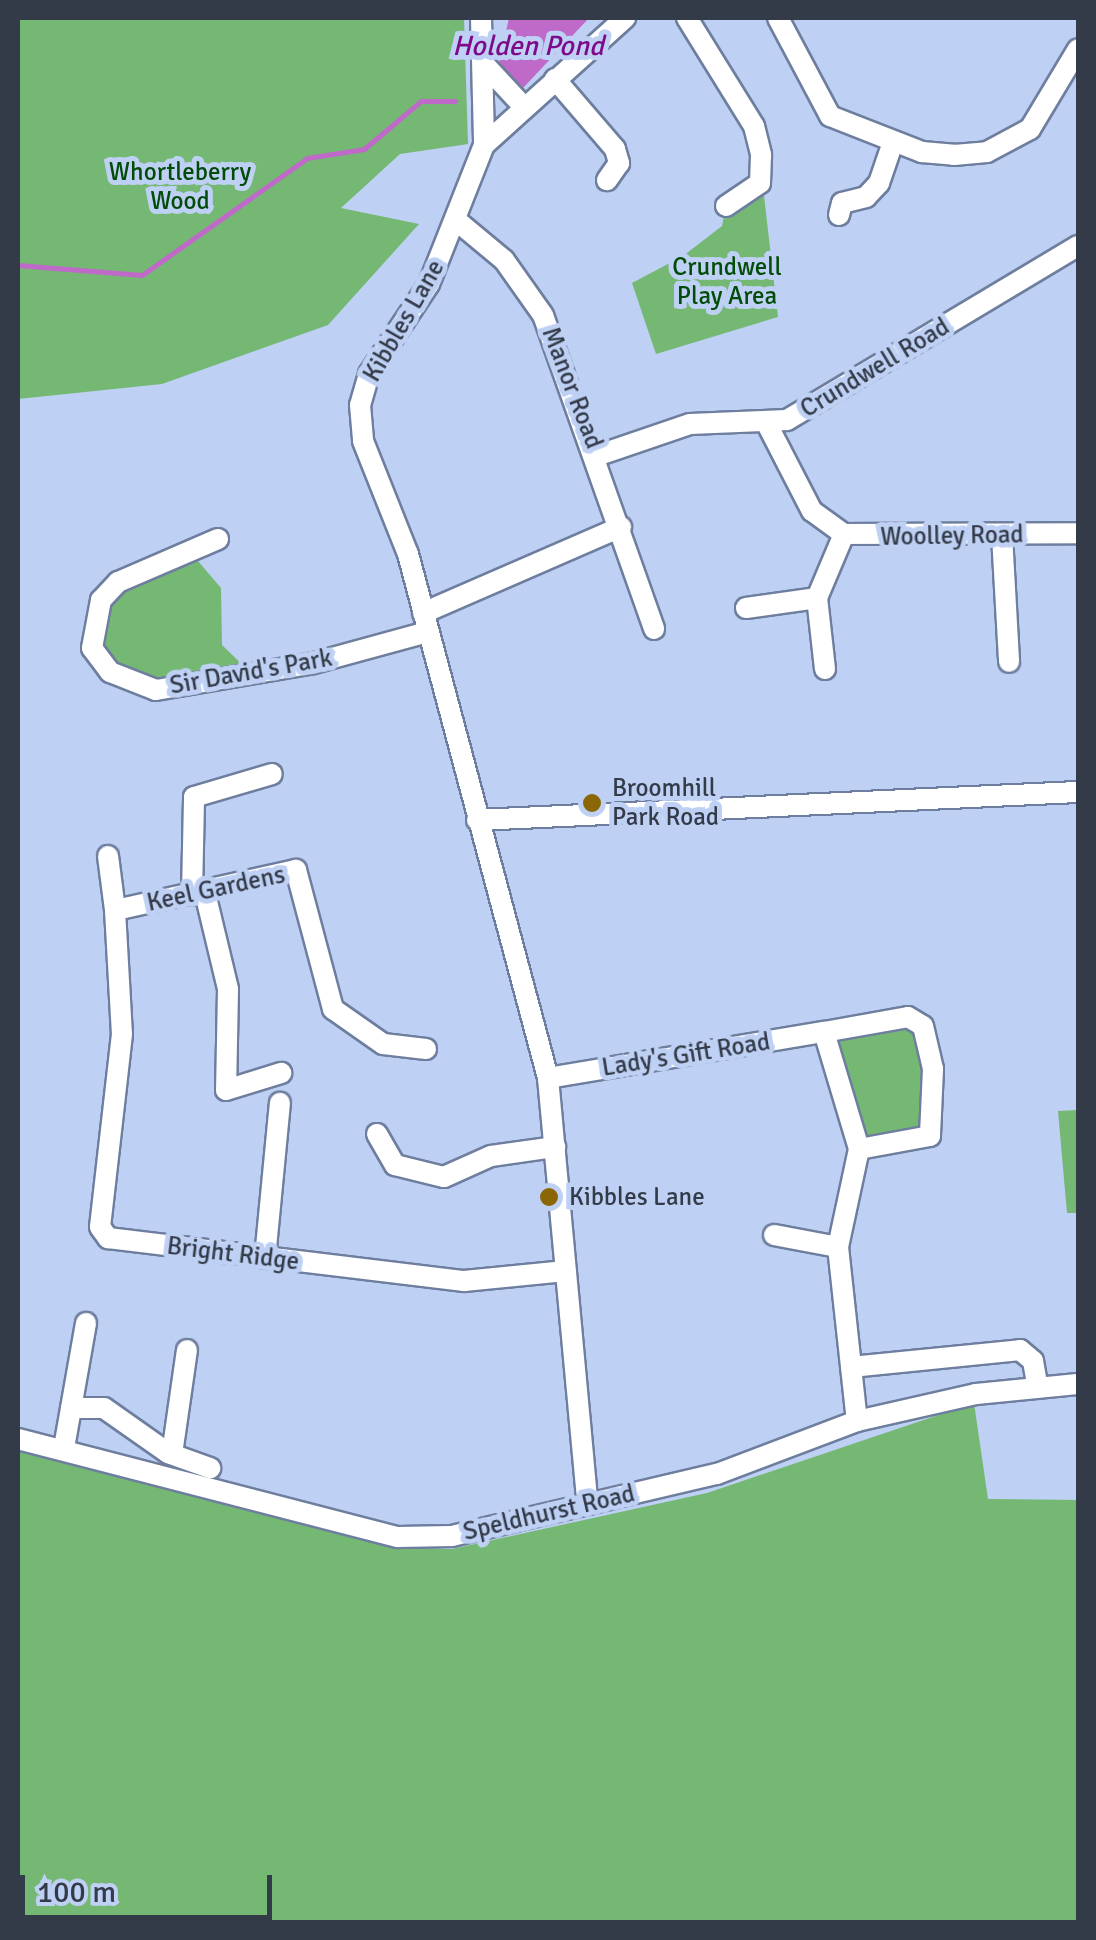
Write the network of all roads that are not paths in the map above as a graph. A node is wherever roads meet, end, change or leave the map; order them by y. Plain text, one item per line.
1 (625, 18) edge
2 (687, 18) edge
3 (778, 18) edge
4 (485, 22) edge
5 (1078, 49) edge
6 (484, 64) junction
7 (555, 79) junction
8 (524, 106) junction
9 (893, 142) junction
10 (484, 145) junction
11 (607, 180) dead end
12 (726, 206) dead end
13 (839, 214) dead end
14 (457, 221) junction
15 (1078, 246) edge
16 (767, 424) junction
17 (599, 456) junction
18 (622, 527) junction
19 (1078, 533) edge
20 (844, 534) junction
21 (1002, 535) junction
22 (218, 539) dead end
23 (817, 598) junction
24 (746, 608) dead end
25 (425, 622) junction
26 (654, 630) dead end
27 (1009, 662) dead end
28 (825, 669) dead end
29 (272, 774) dead end
30 (1078, 792) edge
31 (477, 820) junction
32 (108, 856) dead end
33 (199, 894) junction
34 (114, 910) junction
35 (824, 1032) junction
36 (122, 1034) joint
37 (426, 1049) dead end
38 (281, 1073) dead end
39 (548, 1078) junction
40 (280, 1103) dead end
41 (377, 1134) dead end
42 (555, 1148) junction
43 (859, 1149) junction
44 (774, 1235) dead end
45 (838, 1247) junction
46 (265, 1258) junction
47 (566, 1272) junction
48 (86, 1324) dead end
49 (187, 1350) dead end
50 (851, 1367) junction
51 (1078, 1384) edge
52 (1038, 1388) junction
53 (71, 1408) junction
54 (857, 1420) junction
55 (18, 1439) edge
56 (64, 1448) junction
57 (172, 1454) junction
58 (210, 1468) dead end
59 (587, 1502) junction

1 - 7 street
2 - 12 street
3 - 9 street
4 - 6 street, Kibbles Lane
5 - 9 street
6 - 8 street
6 - 10 street, Kibbles Lane
7 - 8 street
7 - 11 street
8 - 10 street
9 - 13 street
10 - 14 street, Kibbles Lane
14 - 17 street, Manor Road
14 - 25 street, Kibbles Lane
15 - 16 street, Crundwell Road
16 - 17 street, Crundwell Road
16 - 20 street, Woolley Road
17 - 18 street, Manor Road
18 - 25 street
18 - 26 street, Manor Road
19 - 21 street, Woolley Road
20 - 21 street, Woolley Road
20 - 23 street
21 - 27 street
22 - 25 street, Sir David's Park
23 - 24 street
23 - 28 street
25 - 31 street, Kibbles Lane
29 - 33 street
30 - 31 street
31 - 39 street, Kibbles Lane
32 - 34 street, Keel Gardens
33 - 34 street, Keel Gardens
33 - 37 street, Keel Gardens
33 - 38 street
34 - 36 street, Keel Gardens
35 - 39 street, Lady's Gift Road
35 - 43 street
35 - 43 street, Lady's Gift Road
36 - 46 street, Bright Ridge
39 - 42 street, Kibbles Lane
40 - 46 street
41 - 42 street
42 - 47 street, Kibbles Lane
43 - 45 street
44 - 45 street
45 - 50 street
46 - 47 street, Bright Ridge
47 - 59 street, Kibbles Lane
48 - 53 street
49 - 57 street
50 - 52 street
50 - 54 street
51 - 52 street, Speldhurst Road
52 - 54 street, Speldhurst Road
53 - 56 street
53 - 57 street
54 - 59 street, Speldhurst Road
55 - 56 street, Speldhurst Road
56 - 59 street, Speldhurst Road
57 - 58 street

